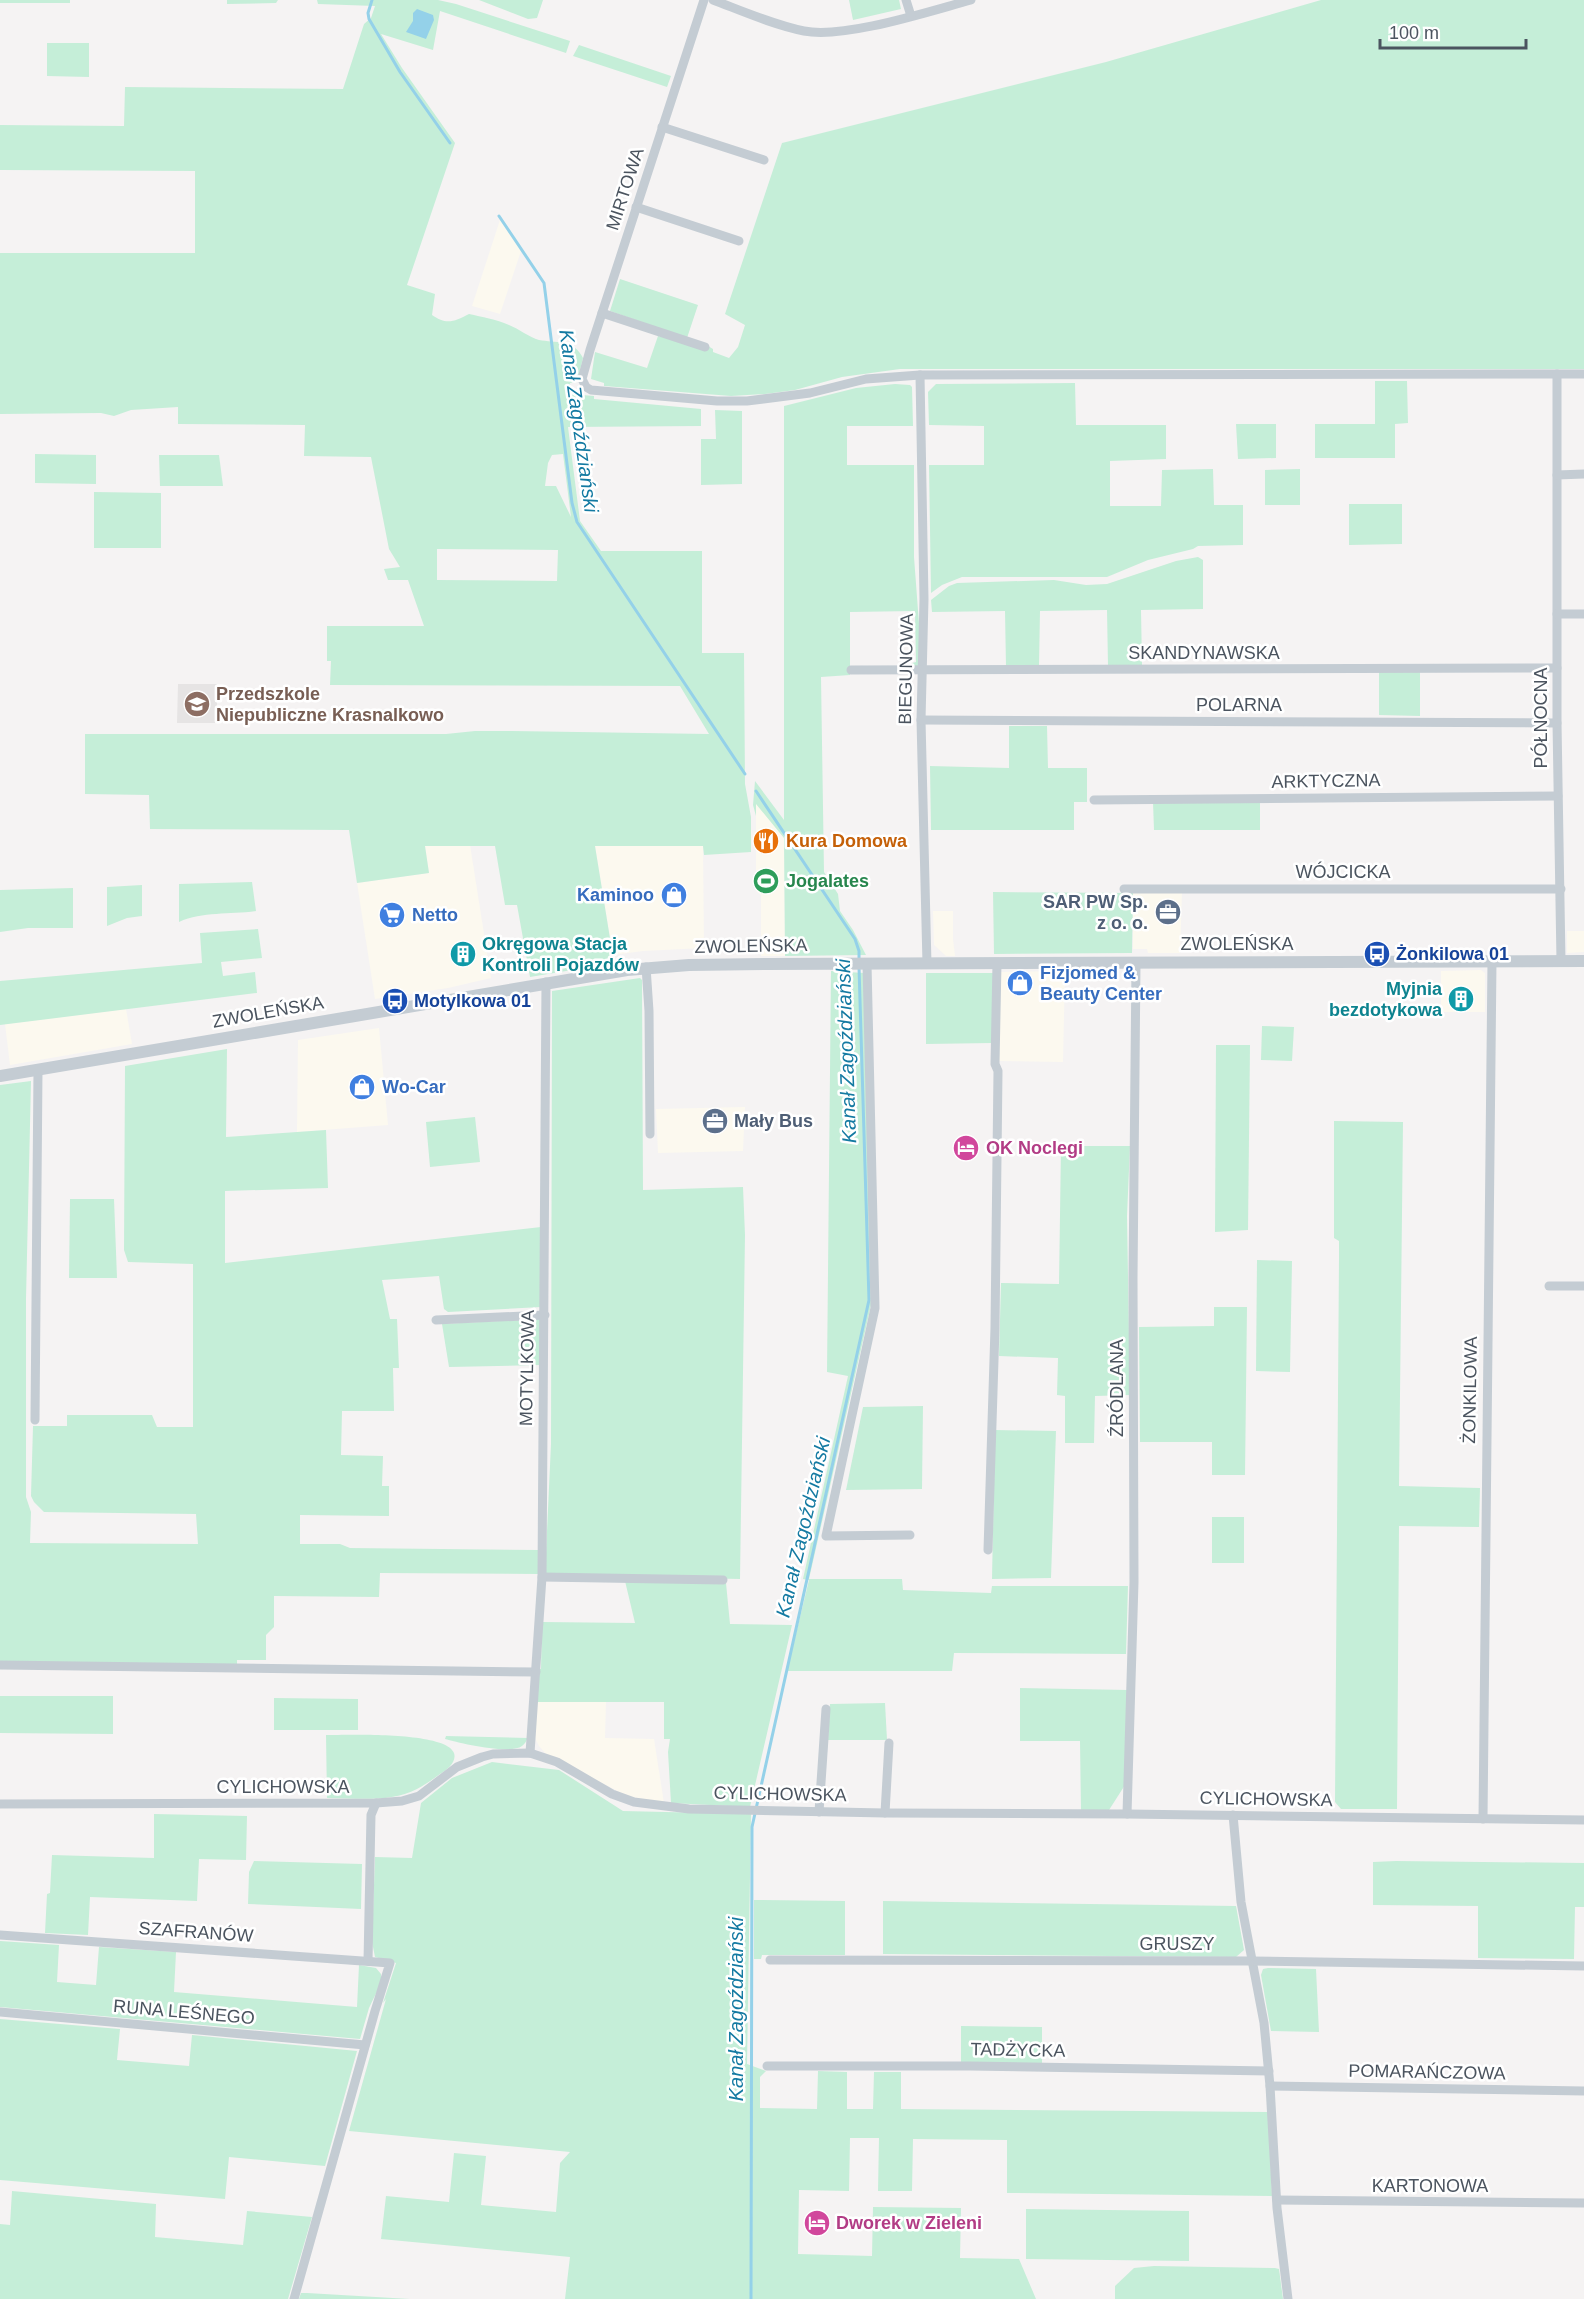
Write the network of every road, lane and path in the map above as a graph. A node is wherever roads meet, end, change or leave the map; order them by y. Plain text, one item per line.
1 (704, 0) edge
2 (713, 0) edge
3 (906, 0) edge
4 (971, 0) edge
5 (911, 16) junction
6 (662, 127) junction
7 (764, 160) dead end
8 (636, 207) junction
9 (740, 241) dead end
10 (602, 313) junction
11 (705, 346) dead end
12 (1557, 374) junction
13 (1584, 374) edge
14 (920, 375) junction
15 (1584, 474) edge
16 (1557, 475) junction
17 (1584, 614) edge
18 (1557, 615) junction
19 (1557, 668) junction
20 (851, 670) dead end
21 (921, 670) junction
22 (921, 720) junction
23 (1557, 723) junction
24 (1558, 796) junction
25 (1094, 800) dead end
26 (1124, 889) dead end
27 (1561, 889) junction
28 (1492, 961) junction
29 (1561, 961) junction
30 (1584, 961) edge
31 (997, 963) junction
32 (1136, 963) junction
33 (861, 964) junction
34 (927, 964) junction
35 (646, 967) junction
36 (546, 982) junction
37 (38, 1070) junction
38 (0, 1076) edge
39 (650, 1134) dead end
40 (1549, 1286) dead end
41 (1584, 1286) edge
42 (545, 1316) junction
43 (436, 1320) dead end
44 (35, 1420) dead end
45 (910, 1535) dead end
46 (988, 1550) dead end
47 (542, 1577) junction
48 (723, 1580) dead end
49 (0, 1665) edge
50 (536, 1672) junction
51 (826, 1709) dead end
52 (890, 1743) dead end
53 (530, 1753) junction
54 (375, 1803) junction
55 (0, 1804) edge
56 (819, 1812) junction
57 (885, 1813) junction
58 (1127, 1814) junction
59 (1233, 1815) junction
60 (1483, 1820) junction
61 (1584, 1820) edge
62 (0, 1935) edge
63 (770, 1960) dead end
64 (368, 1961) junction
65 (1251, 1961) junction
66 (1584, 1966) edge
67 (0, 2012) edge
68 (365, 2045) junction
69 (767, 2066) dead end
70 (1269, 2071) junction
71 (1270, 2086) junction
72 (1584, 2091) edge
73 (1277, 2200) junction
74 (1584, 2203) edge
75 (294, 2299) edge
76 (1288, 2299) edge

1 - 6 street, MIRTOWA
2 - 5 street
3 - 5 street
4 - 5 street
6 - 7 street
6 - 8 street, MIRTOWA
8 - 9 street
8 - 10 street, MIRTOWA
10 - 11 street
10 - 14 street, MIRTOWA
12 - 13 street
12 - 14 street
12 - 16 street, PÓŁNOCNA
14 - 21 street, BIEGUNOWA
15 - 16 street
16 - 18 street, PÓŁNOCNA
17 - 18 street
18 - 19 street, PÓŁNOCNA
19 - 21 street, SKANDYNAWSKA
19 - 23 street, PÓŁNOCNA
20 - 21 street, SKANDYNAWSKA
21 - 22 street, BIEGUNOWA
22 - 23 street, POLARNA
22 - 34 street, BIEGUNOWA
23 - 24 street, PÓŁNOCNA
24 - 25 street, ARKTYCZNA
24 - 27 street, PÓŁNOCNA
26 - 27 street, WÓJCICKA
27 - 29 street, PÓŁNOCNA
28 - 29 street, ZWOLEŃSKA
28 - 32 street, ZWOLEŃSKA
28 - 60 street, ŻONKILOWA
29 - 30 street, ZWOLEŃSKA
31 - 32 street, ZWOLEŃSKA
31 - 34 street, ZWOLEŃSKA
31 - 46 street
32 - 58 street, ŹRÓDLANA
33 - 34 street, ZWOLEŃSKA
33 - 35 street, ZWOLEŃSKA
33 - 45 street
35 - 36 street, ZWOLEŃSKA
35 - 39 street
36 - 37 street, ZWOLEŃSKA
36 - 42 street, MOTYLKOWA
37 - 38 street, ZWOLEŃSKA
37 - 44 street
40 - 41 street
42 - 43 street
42 - 47 street, MOTYLKOWA
47 - 48 street
47 - 50 street, MOTYLKOWA
49 - 50 street
50 - 53 street, MOTYLKOWA
51 - 56 street
52 - 57 street
53 - 54 street, CYLICHOWSKA
53 - 56 street, CYLICHOWSKA
54 - 55 street, CYLICHOWSKA
54 - 64 street
56 - 57 street, CYLICHOWSKA
57 - 58 street, CYLICHOWSKA
58 - 59 street, CYLICHOWSKA
59 - 60 street, CYLICHOWSKA
59 - 65 street
60 - 61 street, CYLICHOWSKA
62 - 64 street, SZAFRANÓW
63 - 65 street, GRUSZY
64 - 68 street, SZAFRANÓW
65 - 66 street, GRUSZY
65 - 70 street
67 - 68 street, RUNA LEŚNEGO
68 - 75 street
69 - 70 street, TADŻYCKA
70 - 71 street
71 - 72 street, POMARAŃCZOWA
71 - 73 street
73 - 74 street, KARTONOWA
73 - 76 street

